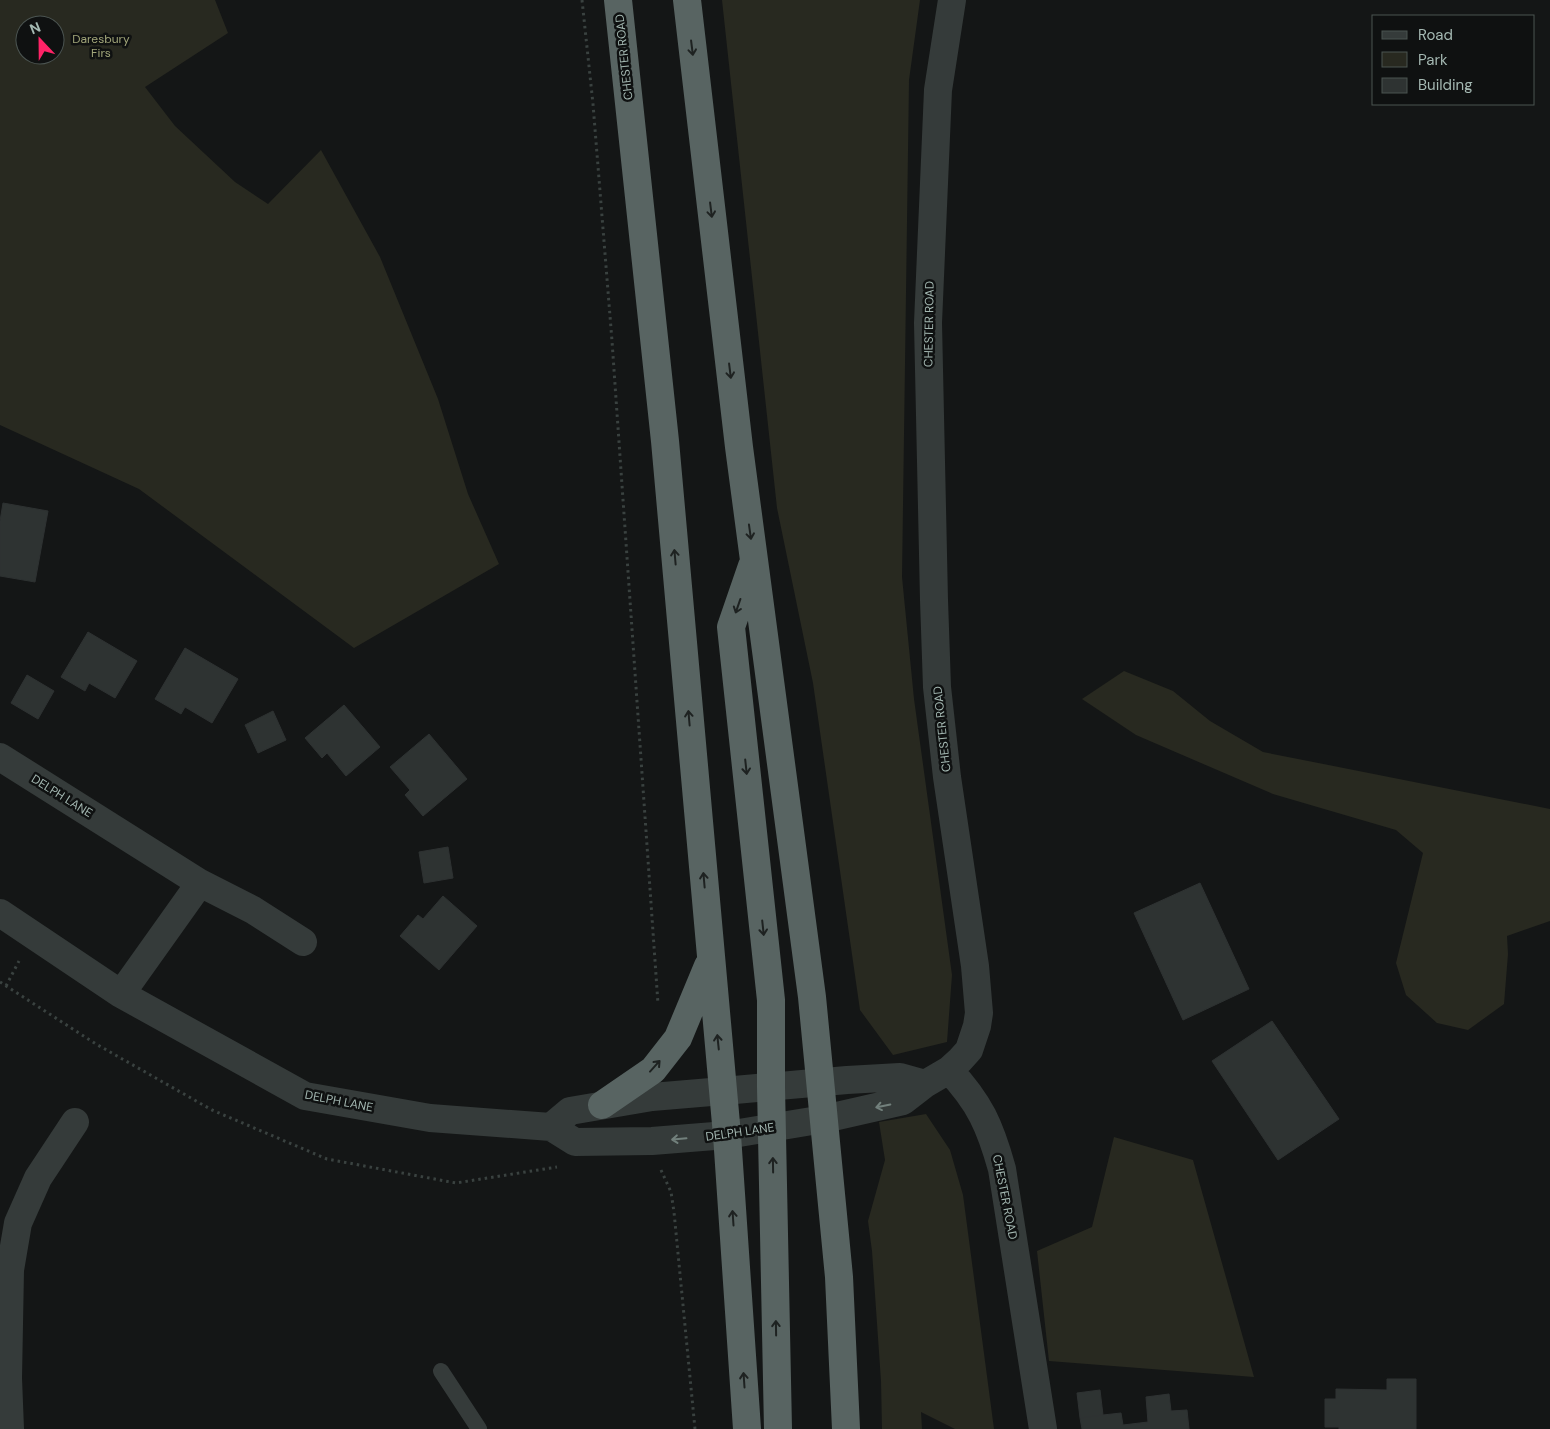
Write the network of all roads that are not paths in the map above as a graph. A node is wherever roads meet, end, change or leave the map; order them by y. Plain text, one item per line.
1 (618, 0) edge
2 (687, 0) edge
3 (952, 0) edge
4 (754, 560) junction
5 (0, 757) edge
6 (200, 883) junction
7 (0, 913) edge
8 (303, 942) dead end
9 (711, 960) junction
10 (121, 994) junction
11 (949, 1070) junction
12 (821, 1082) junction
13 (925, 1084) junction
14 (771, 1087) junction
15 (723, 1091) junction
16 (602, 1106) junction
17 (824, 1119) junction
18 (75, 1122) dead end
19 (551, 1127) junction
20 (772, 1128) junction
21 (727, 1135) junction
22 (441, 1371) dead end
23 (10, 1429) edge
24 (480, 1429) edge
25 (747, 1429) edge
26 (778, 1429) edge
27 (846, 1429) edge
28 (1043, 1429) edge

9 -> 1 highway, CHESTER ROAD
2 -> 4 highway
3 - 11 street, CHESTER ROAD
4 - 12 highway
4 -> 14 highway
5 - 6 street, DELPH LANE
6 - 8 street, DELPH LANE
6 - 10 street
7 - 10 street, DELPH LANE
15 -> 9 highway, CHESTER ROAD
16 -> 9 highway
10 - 19 street, DELPH LANE
11 - 13 street, DELPH LANE
11 - 28 street, CHESTER ROAD
12 - 13 street
12 - 14 street
12 - 17 highway
13 -> 17 street, DELPH LANE
14 - 15 street
14 - 20 highway
15 - 16 street
15 - 21 highway, CHESTER ROAD
16 - 19 street
17 - 20 street, DELPH LANE
17 - 27 highway
18 - 23 street
21 -> 19 street, DELPH LANE
20 - 21 street, DELPH LANE
26 -> 20 highway
25 -> 21 highway, CHESTER ROAD
22 - 24 lane

